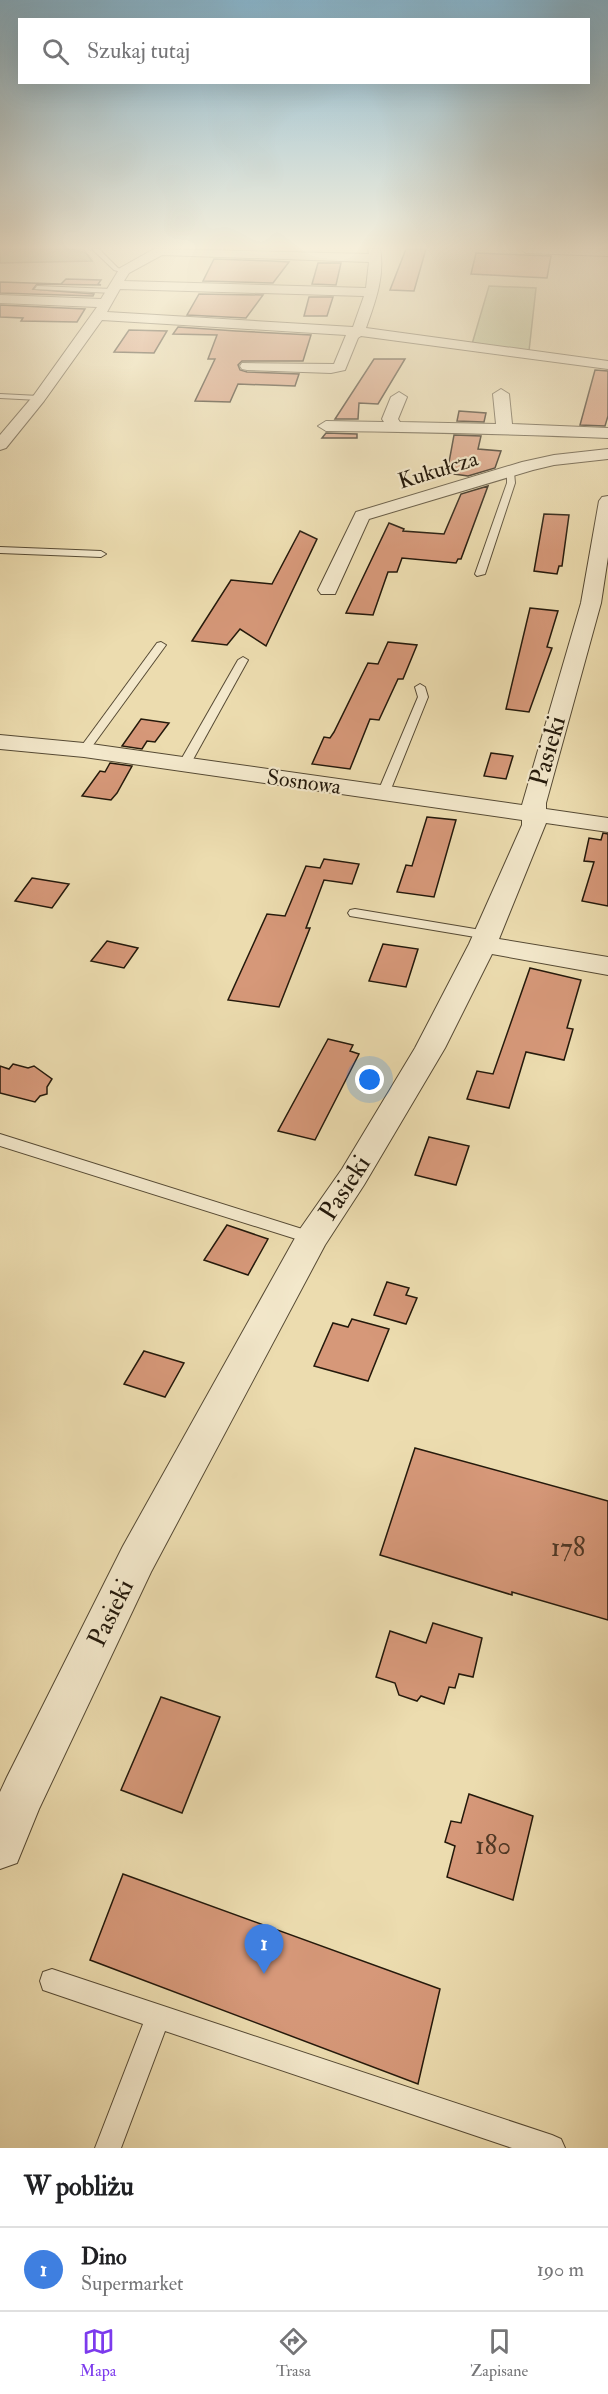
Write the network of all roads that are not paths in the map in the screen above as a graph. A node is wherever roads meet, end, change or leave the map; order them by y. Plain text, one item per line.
1 (73, 349) edge
2 (347, 349) edge
3 (489, 349) edge
4 (608, 365) edge
5 (246, 366) dead end
6 (501, 394) dead end
7 (0, 396) edge
8 (399, 397) dead end
9 (39, 398) junction
10 (326, 426) dead end
11 (396, 429) junction
12 (504, 429) junction
13 (608, 433) edge
14 (0, 445) edge
15 (608, 454) edge
16 (510, 472) junction
17 (608, 501) edge
18 (0, 550) edge
19 (101, 554) dead end
20 (480, 574) dead end
21 (328, 590) dead end
22 (161, 645) dead end
23 (243, 660) dead end
24 (420, 687) dead end
25 (0, 742) edge
26 (84, 750) junction
27 (184, 765) junction
28 (383, 794) junction
29 (534, 814) junction
30 (608, 825) edge
31 (355, 913) dead end
32 (485, 939) junction
33 (608, 966) edge
34 (0, 1140) edge
35 (312, 1238) junction
36 (0, 1846) edge
37 (52, 1981) dead end
38 (158, 2017) junction
39 (108, 2148) edge
40 (552, 2148) edge

1 - 9 street
2 - 5 street
3 - 4 street
6 - 12 street
7 - 9 lane
8 - 11 street
9 - 14 street
10 - 11 street
11 - 12 street
12 - 13 street
15 - 16 street, Kukułcza
16 - 20 lane
16 - 21 street, Kukułcza
17 - 29 street, Pasieki
18 - 19 lane
22 - 26 lane
23 - 27 lane
24 - 28 lane
25 - 26 street, Sosnowa
26 - 27 street, Sosnowa
27 - 28 street, Sosnowa
28 - 29 street, Sosnowa
29 - 30 street, Sosnowa
29 - 32 street, Pasieki
31 - 32 lane
32 - 33 street
32 - 35 street, Pasieki
34 - 35 lane
35 - 36 street, Pasieki
37 - 38 lane
38 - 39 lane
38 - 40 lane

